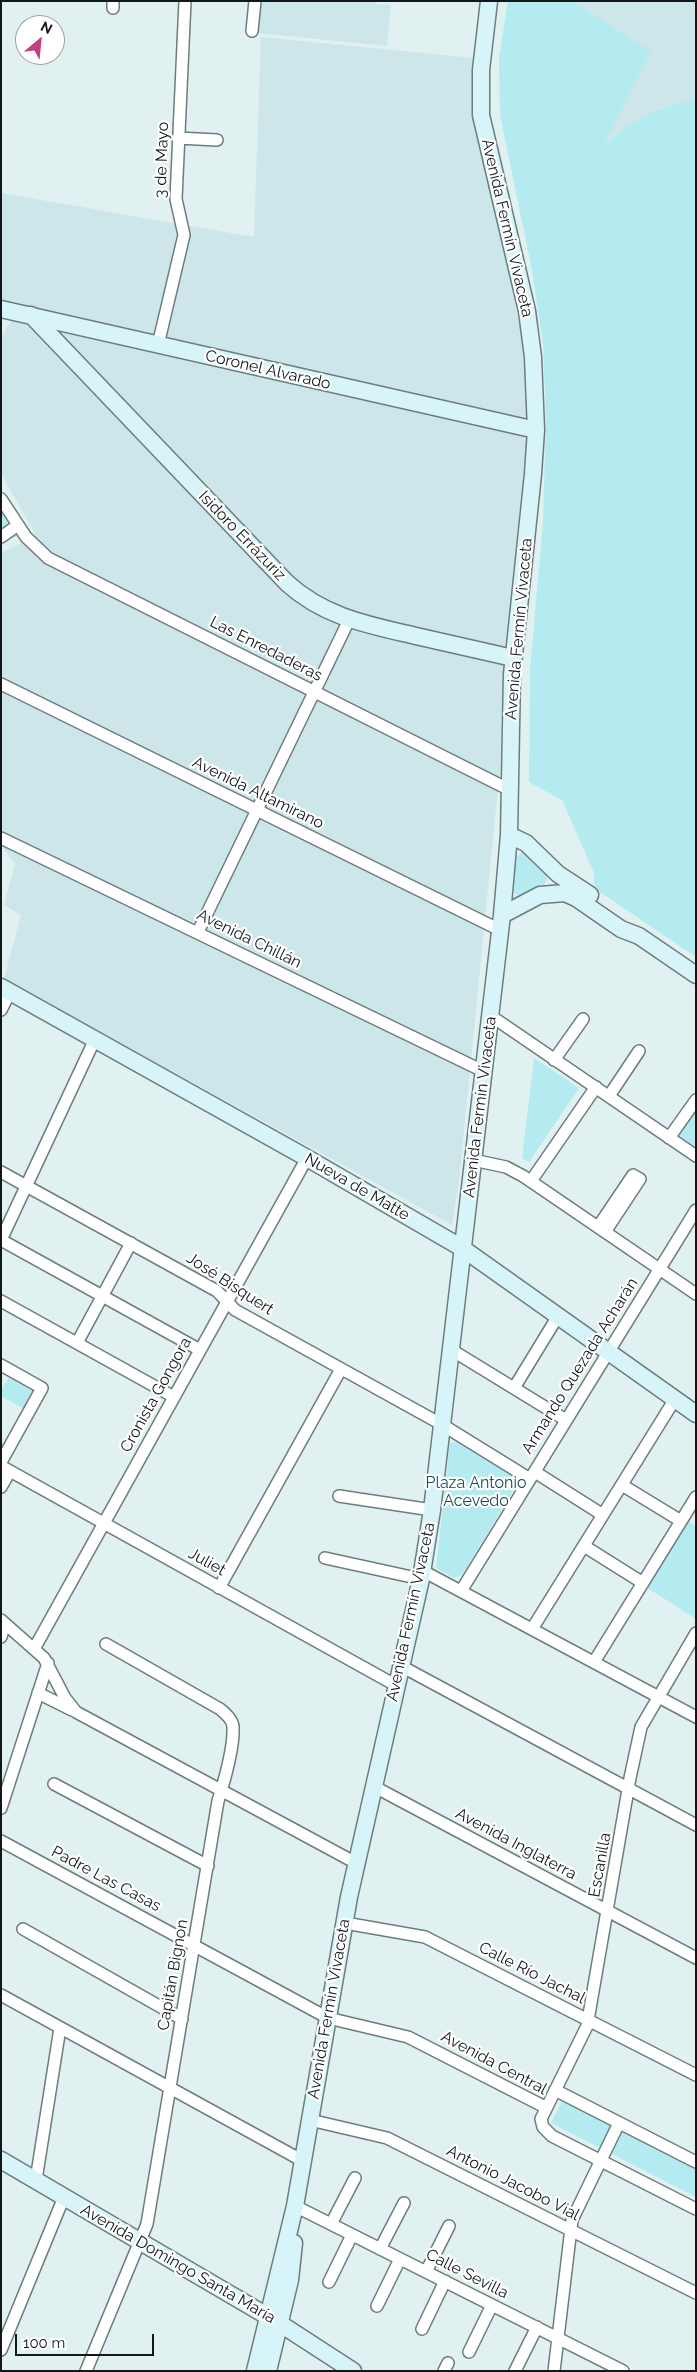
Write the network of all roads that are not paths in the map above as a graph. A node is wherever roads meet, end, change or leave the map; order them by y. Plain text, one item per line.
1 (185, 1) edge
2 (255, 1) edge
3 (489, 1) edge
4 (252, 31) dead end
5 (178, 138) junction
6 (217, 140) dead end
7 (1, 309) edge
8 (31, 315) junction
9 (66, 323) junction
10 (59, 343) junction
11 (158, 345) junction
12 (536, 430) junction
13 (1, 499) edge
14 (18, 525) junction
15 (1, 537) edge
16 (350, 620) junction
17 (513, 658) junction
18 (1, 684) edge
19 (315, 692) junction
20 (510, 790) junction
21 (257, 810) junction
22 (508, 835) junction
23 (1, 838) edge
24 (501, 922) junction
25 (198, 932) junction
26 (639, 936) junction
27 (696, 975) edge
28 (6, 989) edge
29 (1, 1010) edge
30 (491, 1016) junction
31 (583, 1019) dead end
32 (95, 1039) junction
33 (639, 1051) dead end
34 (554, 1060) junction
35 (483, 1071) junction
36 (596, 1088) junction
37 (609, 1096) junction
38 (696, 1100) edge
39 (669, 1138) junction
40 (696, 1156) edge
41 (307, 1158) junction
42 (473, 1160) junction
43 (1, 1172) edge
44 (531, 1181) junction
45 (26, 1185) junction
46 (621, 1201) dead end
47 (696, 1210) edge
48 (602, 1229) junction
49 (1, 1240) edge
50 (131, 1243) junction
51 (462, 1248) junction
52 (660, 1269) junction
53 (696, 1294) edge
54 (103, 1296) junction
55 (1, 1301) edge
56 (227, 1302) junction
57 (558, 1316) junction
58 (77, 1343) junction
59 (450, 1349) junction
60 (200, 1350) junction
61 (608, 1352) junction
62 (2, 1367) edge
63 (341, 1369) junction
64 (514, 1388) junction
65 (174, 1397) junction
66 (675, 1400) junction
67 (696, 1414) edge
68 (566, 1420) junction
69 (441, 1424) junction
70 (1, 1462) edge
71 (6, 1469) edge
72 (532, 1475) junction
73 (622, 1485) junction
74 (1, 1487) edge
75 (338, 1496) dead end
76 (696, 1497) edge
77 (432, 1510) junction
78 (604, 1515) junction
79 (681, 1521) junction
80 (104, 1524) junction
81 (584, 1546) junction
82 (325, 1558) dead end
83 (422, 1575) junction
84 (643, 1582) junction
85 (219, 1588) junction
86 (460, 1591) junction
87 (3, 1622) edge
88 (532, 1629) junction
89 (696, 1634) edge
90 (1, 1637) edge
91 (106, 1644) dead end
92 (34, 1648) junction
93 (594, 1662) junction
94 (48, 1663) junction
95 (401, 1666) junction
96 (397, 1686) junction
97 (38, 1692) junction
98 (657, 1696) junction
99 (76, 1712) junction
100 (696, 1716) edge
101 (54, 1784) dead end
102 (374, 1786) junction
103 (629, 1789) junction
104 (222, 1790) junction
105 (1, 1808) edge
106 (696, 1825) edge
107 (1, 1841) edge
108 (356, 1863) junction
109 (208, 1866) junction
110 (608, 1911) junction
111 (344, 1923) junction
112 (23, 1929) dead end
113 (194, 1946) junction
114 (696, 1958) edge
115 (1, 1995) edge
116 (328, 2018) junction
117 (182, 2019) junction
118 (589, 2020) junction
119 (60, 2028) junction
120 (696, 2075) edge
121 (170, 2089) junction
122 (555, 2090) junction
123 (545, 2107) junction
124 (310, 2120) junction
125 (619, 2123) junction
126 (1, 2160) edge
127 (303, 2161) junction
128 (600, 2161) junction
129 (696, 2162) edge
130 (355, 2178) dead end
131 (36, 2180) junction
132 (64, 2197) junction
133 (404, 2204) dead end
134 (295, 2206) junction
135 (696, 2209) edge
136 (331, 2224) junction
137 (449, 2226) dead end
138 (571, 2230) junction
139 (352, 2235) junction
140 (139, 2241) junction
141 (380, 2249) junction
142 (400, 2259) junction
143 (426, 2272) junction
144 (445, 2281) junction
145 (329, 2282) dead end
146 (696, 2293) edge
147 (492, 2305) junction
148 (377, 2306) dead end
149 (274, 2320) junction
150 (537, 2327) junction
151 (422, 2329) dead end
152 (558, 2338) junction
153 (1, 2350) edge
154 (469, 2352) dead end
155 (86, 2371) edge
156 (255, 2371) edge
157 (268, 2371) edge
158 (354, 2371) edge
159 (515, 2371) edge
160 (554, 2371) edge
161 (624, 2371) edge

1 - 5 street, 3 de Mayo
2 - 4 street
3 - 12 main road, Avenida Fermín Vivaceta
5 - 6 street
5 - 11 street, 3 de Mayo
7 - 8 main road, Coronel Alvarado
8 - 9 main road, Coronel Alvarado
8 - 10 main road, Isidoro Errázuriz
9 - 10 main road
9 - 11 main road, Coronel Alvarado
10 - 16 main road, Isidoro Errázuriz
11 - 12 main road, Coronel Alvarado
12 - 17 main road, Avenida Fermín Vivaceta
13 - 14 street, Las Enredaderas
14 - 15 street
14 - 19 street, Las Enredaderas
16 - 17 main road, Isidoro Errázuriz
16 - 19 street
17 - 20 main road, Avenida Fermín Vivaceta
18 - 21 street, Avenida Altamirano
19 - 20 street, Las Enredaderas
19 - 21 street
20 - 22 main road, Avenida Fermín Vivaceta
21 - 24 street, Avenida Altamirano
21 - 25 street
22 - 24 main road, Avenida Fermín Vivaceta
22 - 26 main road
23 - 25 street, Avenida Chillán
24 - 26 main road
24 - 30 main road, Avenida Fermín Vivaceta
25 - 35 street, Avenida Chillán
26 - 27 main road
28 - 29 street
28 - 32 main road, Nueva de Matte
30 - 34 street
30 - 35 main road, Avenida Fermín Vivaceta
31 - 34 street
32 - 41 main road, Nueva de Matte
32 - 45 street
33 - 37 street
34 - 36 street
35 - 42 main road, Avenida Fermín Vivaceta
36 - 37 street
36 - 44 street
37 - 39 street
38 - 39 street
39 - 40 street
41 - 51 main road, Nueva de Matte
41 - 56 street, Cronista Gongora
42 - 44 street
42 - 51 main road, Avenida Fermín Vivaceta
43 - 45 street, José Bisquert
44 - 48 street
45 - 49 street
45 - 50 street, José Bisquert
46 - 48 street
47 - 52 street, Armando Quezada Acharán
48 - 52 street
49 - 54 street
50 - 54 street
50 - 56 street, José Bisquert
51 - 57 main road, Nueva de Matte
51 - 59 main road, Avenida Fermín Vivaceta
52 - 53 street
52 - 61 street, Armando Quezada Acharán
54 - 58 street
54 - 60 street
55 - 58 street
56 - 60 street, Cronista Gongora
56 - 63 street, José Bisquert
57 - 61 main road, Nueva de Matte
57 - 64 street
58 - 65 street
59 - 64 street
59 - 69 main road, Avenida Fermín Vivaceta
60 - 65 street, Cronista Gongora
61 - 66 main road, Nueva de Matte
61 - 68 street, Armando Quezada Acharán
62 - 70 street
63 - 69 street, José Bisquert
63 - 85 street
64 - 68 street
65 - 80 street, Cronista Gongora
66 - 67 main road, Nueva de Matte
66 - 73 street
68 - 72 street, Armando Quezada Acharán
69 - 72 street, José Bisquert
69 - 77 main road, Avenida Fermín Vivaceta
71 - 74 street
71 - 80 street, Juliet
72 - 78 street, José Bisquert
72 - 86 street, Armando Quezada Acharán
73 - 78 street
73 - 79 street
75 - 77 street
76 - 79 street
77 - 83 main road, Avenida Fermín Vivaceta
78 - 81 street
79 - 84 street
80 - 85 street, Juliet
80 - 92 street, Cronista Gongora
81 - 84 street
81 - 88 street
82 - 83 street
83 - 86 street
83 - 95 main road, Avenida Fermín Vivaceta
84 - 93 street
85 - 96 street, Juliet
86 - 88 street
87 - 90 street
87 - 92 street
88 - 93 street
89 - 98 street, Escanilla
91 - 104 street, Capitán Bignon
92 - 94 street
93 - 98 street
94 - 97 street
94 - 99 street
95 - 96 main road, Avenida Fermín Vivaceta
95 - 103 street
96 - 102 main road, Avenida Fermín Vivaceta
97 - 99 street
97 - 105 street
98 - 100 street
98 - 103 street, Escanilla
99 - 104 street
101 - 109 street
102 - 108 main road, Avenida Fermín Vivaceta
102 - 110 street, Avenida Inglaterra
103 - 106 street
103 - 110 street, Escanilla
104 - 108 street
104 - 109 street, Capitán Bignon
107 - 113 street, Padre Las Casas
108 - 111 main road, Avenida Fermín Vivaceta
109 - 113 street, Capitán Bignon
110 - 114 street, Avenida Inglaterra
110 - 118 street, Escanilla
111 - 116 main road, Avenida Fermín Vivaceta
111 - 118 street, Calle Río Jachal
112 - 117 street
113 - 116 street, Padre Las Casas
113 - 117 street, Capitán Bignon
115 - 119 street
116 - 123 street, Avenida Central
116 - 124 main road, Avenida Fermín Vivaceta
117 - 121 street, Capitán Bignon
118 - 120 street, Calle Río Jachal
118 - 122 street, Escanilla
119 - 121 street
119 - 131 street
121 - 127 street
121 - 140 street, Capitán Bignon
122 - 123 street, Escanilla
122 - 125 street, Avenida Central
123 - 128 street, Avenida Central
124 - 127 main road, Avenida Fermín Vivaceta
124 - 138 street, Antonio Jacobo Vial
125 - 128 street
125 - 129 street, Avenida Central
126 - 131 main road, Avenida Domingo Santa María
127 - 134 main road, Avenida Fermín Vivaceta
128 - 135 street, Avenida Central
128 - 138 street
130 - 136 street
131 - 132 main road, Avenida Domingo Santa María
132 - 140 main road, Avenida Domingo Santa María
132 - 153 street
133 - 141 street
134 - 136 street, Calle Sevilla
134 - 149 main road, Avenida Fermín Vivaceta
136 - 139 street, Calle Sevilla
137 - 143 street
138 - 146 street, Antonio Jacobo Vial
138 - 152 street
139 - 141 street, Calle Sevilla
139 - 145 street
140 - 149 main road, Avenida Domingo Santa María
140 - 155 street, Capitán Bignon
141 - 142 street, Calle Sevilla
142 - 143 street, Calle Sevilla
142 - 148 street
143 - 144 street, Calle Sevilla
144 - 147 street, Calle Sevilla
144 - 151 street
147 - 150 street, Calle Sevilla
147 - 154 street
149 - 156 main road, Avenida Fermín Vivaceta
149 - 157 main road, Avenida Fermín Vivaceta
149 - 158 main road, Avenida Domingo Santa María
150 - 152 street, Calle Sevilla
150 - 159 street
152 - 160 street
152 - 161 street, Calle Sevilla

